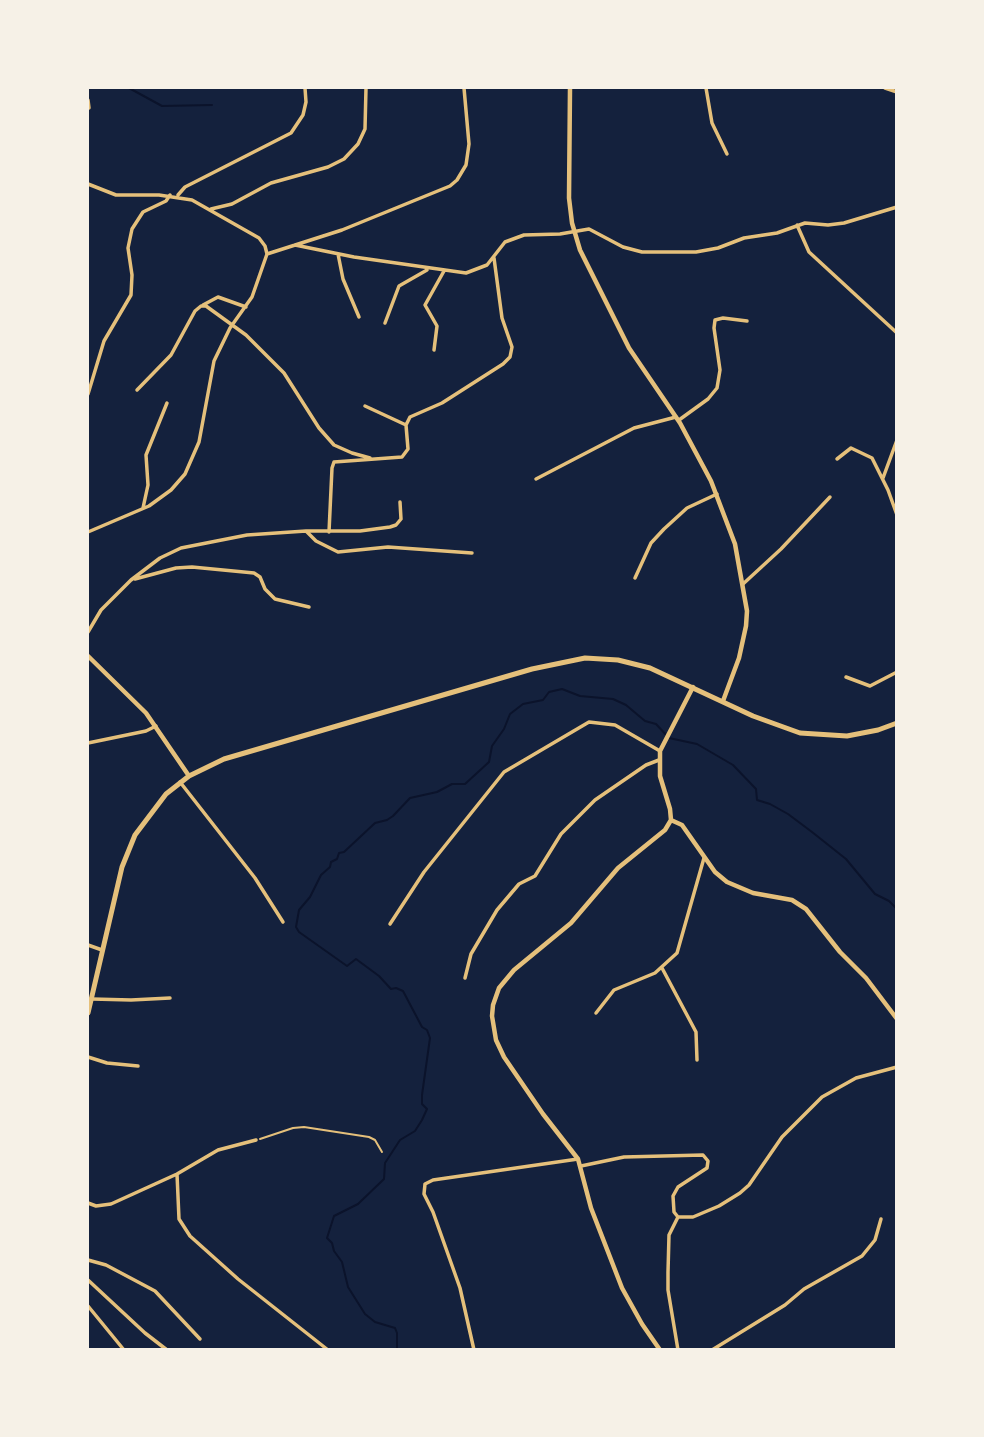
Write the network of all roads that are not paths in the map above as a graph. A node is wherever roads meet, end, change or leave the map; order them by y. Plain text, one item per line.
1 (305, 88) edge
2 (366, 88) edge
3 (464, 88) edge
4 (570, 88) edge
5 (706, 88) edge
6 (884, 88) edge
7 (897, 92) edge
8 (88, 100) edge
9 (89, 108) dead end
10 (727, 154) dead end
11 (88, 184) edge
12 (170, 195) junction
13 (177, 196) junction
14 (897, 207) edge
15 (211, 209) junction
16 (797, 225) junction
17 (574, 231) junction
18 (295, 245) junction
19 (267, 254) junction
20 (338, 254) junction
21 (495, 258) junction
22 (428, 269) junction
23 (444, 271) junction
24 (201, 306) junction
25 (246, 307) junction
26 (359, 317) dead end
27 (747, 321) dead end
28 (385, 323) dead end
29 (232, 325) junction
30 (897, 333) edge
31 (434, 350) dead end
32 (138, 390) dead end
33 (88, 394) edge
34 (167, 403) dead end
35 (365, 406) dead end
36 (677, 419) junction
37 (406, 425) junction
38 (897, 440) edge
39 (837, 458) dead end
40 (376, 459) junction
41 (883, 478) junction
42 (536, 479) dead end
43 (717, 494) junction
44 (830, 497) dead end
45 (400, 502) dead end
46 (143, 509) junction
47 (897, 515) edge
48 (306, 531) junction
49 (88, 532) edge
50 (329, 532) junction
51 (472, 553) dead end
52 (635, 578) dead end
53 (131, 580) junction
54 (743, 584) junction
55 (309, 607) dead end
56 (88, 632) edge
57 (88, 656) edge
58 (897, 672) edge
59 (846, 677) dead end
60 (694, 687) junction
61 (723, 701) junction
62 (897, 723) edge
63 (156, 726) junction
64 (88, 743) edge
65 (660, 751) junction
66 (659, 760) junction
67 (189, 776) junction
68 (180, 782) junction
69 (671, 820) junction
70 (705, 856) junction
71 (283, 922) dead end
72 (390, 923) dead end
73 (88, 945) edge
74 (102, 950) junction
75 (662, 968) junction
76 (465, 978) dead end
77 (170, 998) dead end
78 (91, 999) junction
79 (88, 1013) edge
80 (596, 1013) dead end
81 (897, 1019) edge
82 (88, 1057) edge
83 (697, 1060) dead end
84 (138, 1066) dead end
85 (897, 1067) edge
86 (256, 1140) road end
87 (578, 1159) junction
88 (581, 1166) junction
89 (177, 1174) junction
90 (88, 1203) edge
91 (678, 1217) junction
92 (881, 1219) dead end
93 (88, 1260) edge
94 (88, 1280) edge
95 (88, 1306) edge
96 (200, 1339) dead end
97 (124, 1349) edge
98 (167, 1349) edge
99 (328, 1349) edge
100 (474, 1349) edge
101 (660, 1349) edge
102 (678, 1349) edge
103 (712, 1349) edge

1 - 13 street
2 - 15 street
3 - 18 street
4 - 17 street
5 - 10 street
6 - 7 street
8 - 9 street
11 - 12 street
12 - 13 street
12 - 33 street
13 - 15 street
14 - 16 street
15 - 19 street
16 - 17 street
16 - 30 street
17 - 21 street
17 - 36 street
18 - 19 street
18 - 20 street
19 - 25 street
20 - 22 street
20 - 26 street
21 - 23 street
21 - 37 street
22 - 23 street
22 - 28 street
23 - 31 street
24 - 25 street
24 - 29 street
24 - 32 street
25 - 29 street
27 - 36 street
29 - 40 street
29 - 46 street
34 - 46 street
35 - 37 street
36 - 42 street
36 - 43 street
37 - 40 street
38 - 41 street
39 - 41 street
40 - 50 street
41 - 47 street
43 - 52 street
43 - 54 street
44 - 54 street
45 - 50 street
46 - 49 street
48 - 50 street
48 - 51 street
48 - 53 street
53 - 55 street
53 - 56 street
54 - 61 street
57 - 63 street
58 - 59 street
60 - 61 main road
60 - 65 street
60 - 67 main road
61 - 62 main road
63 - 64 street
63 - 67 street
65 - 66 street
65 - 72 street
66 - 69 street
66 - 76 street
67 - 68 main road
68 - 71 street
68 - 74 main road
69 - 70 street
69 - 87 street
70 - 75 street
70 - 81 street
73 - 74 street
74 - 78 main road
75 - 80 street
75 - 83 street
77 - 78 street
78 - 79 main road
82 - 84 street
85 - 91 street
86 - 89 street
87 - 88 street
87 - 100 street
88 - 91 street
88 - 101 street
89 - 90 street
89 - 99 street
91 - 102 street
92 - 103 street
93 - 96 street
94 - 98 street
95 - 97 street

